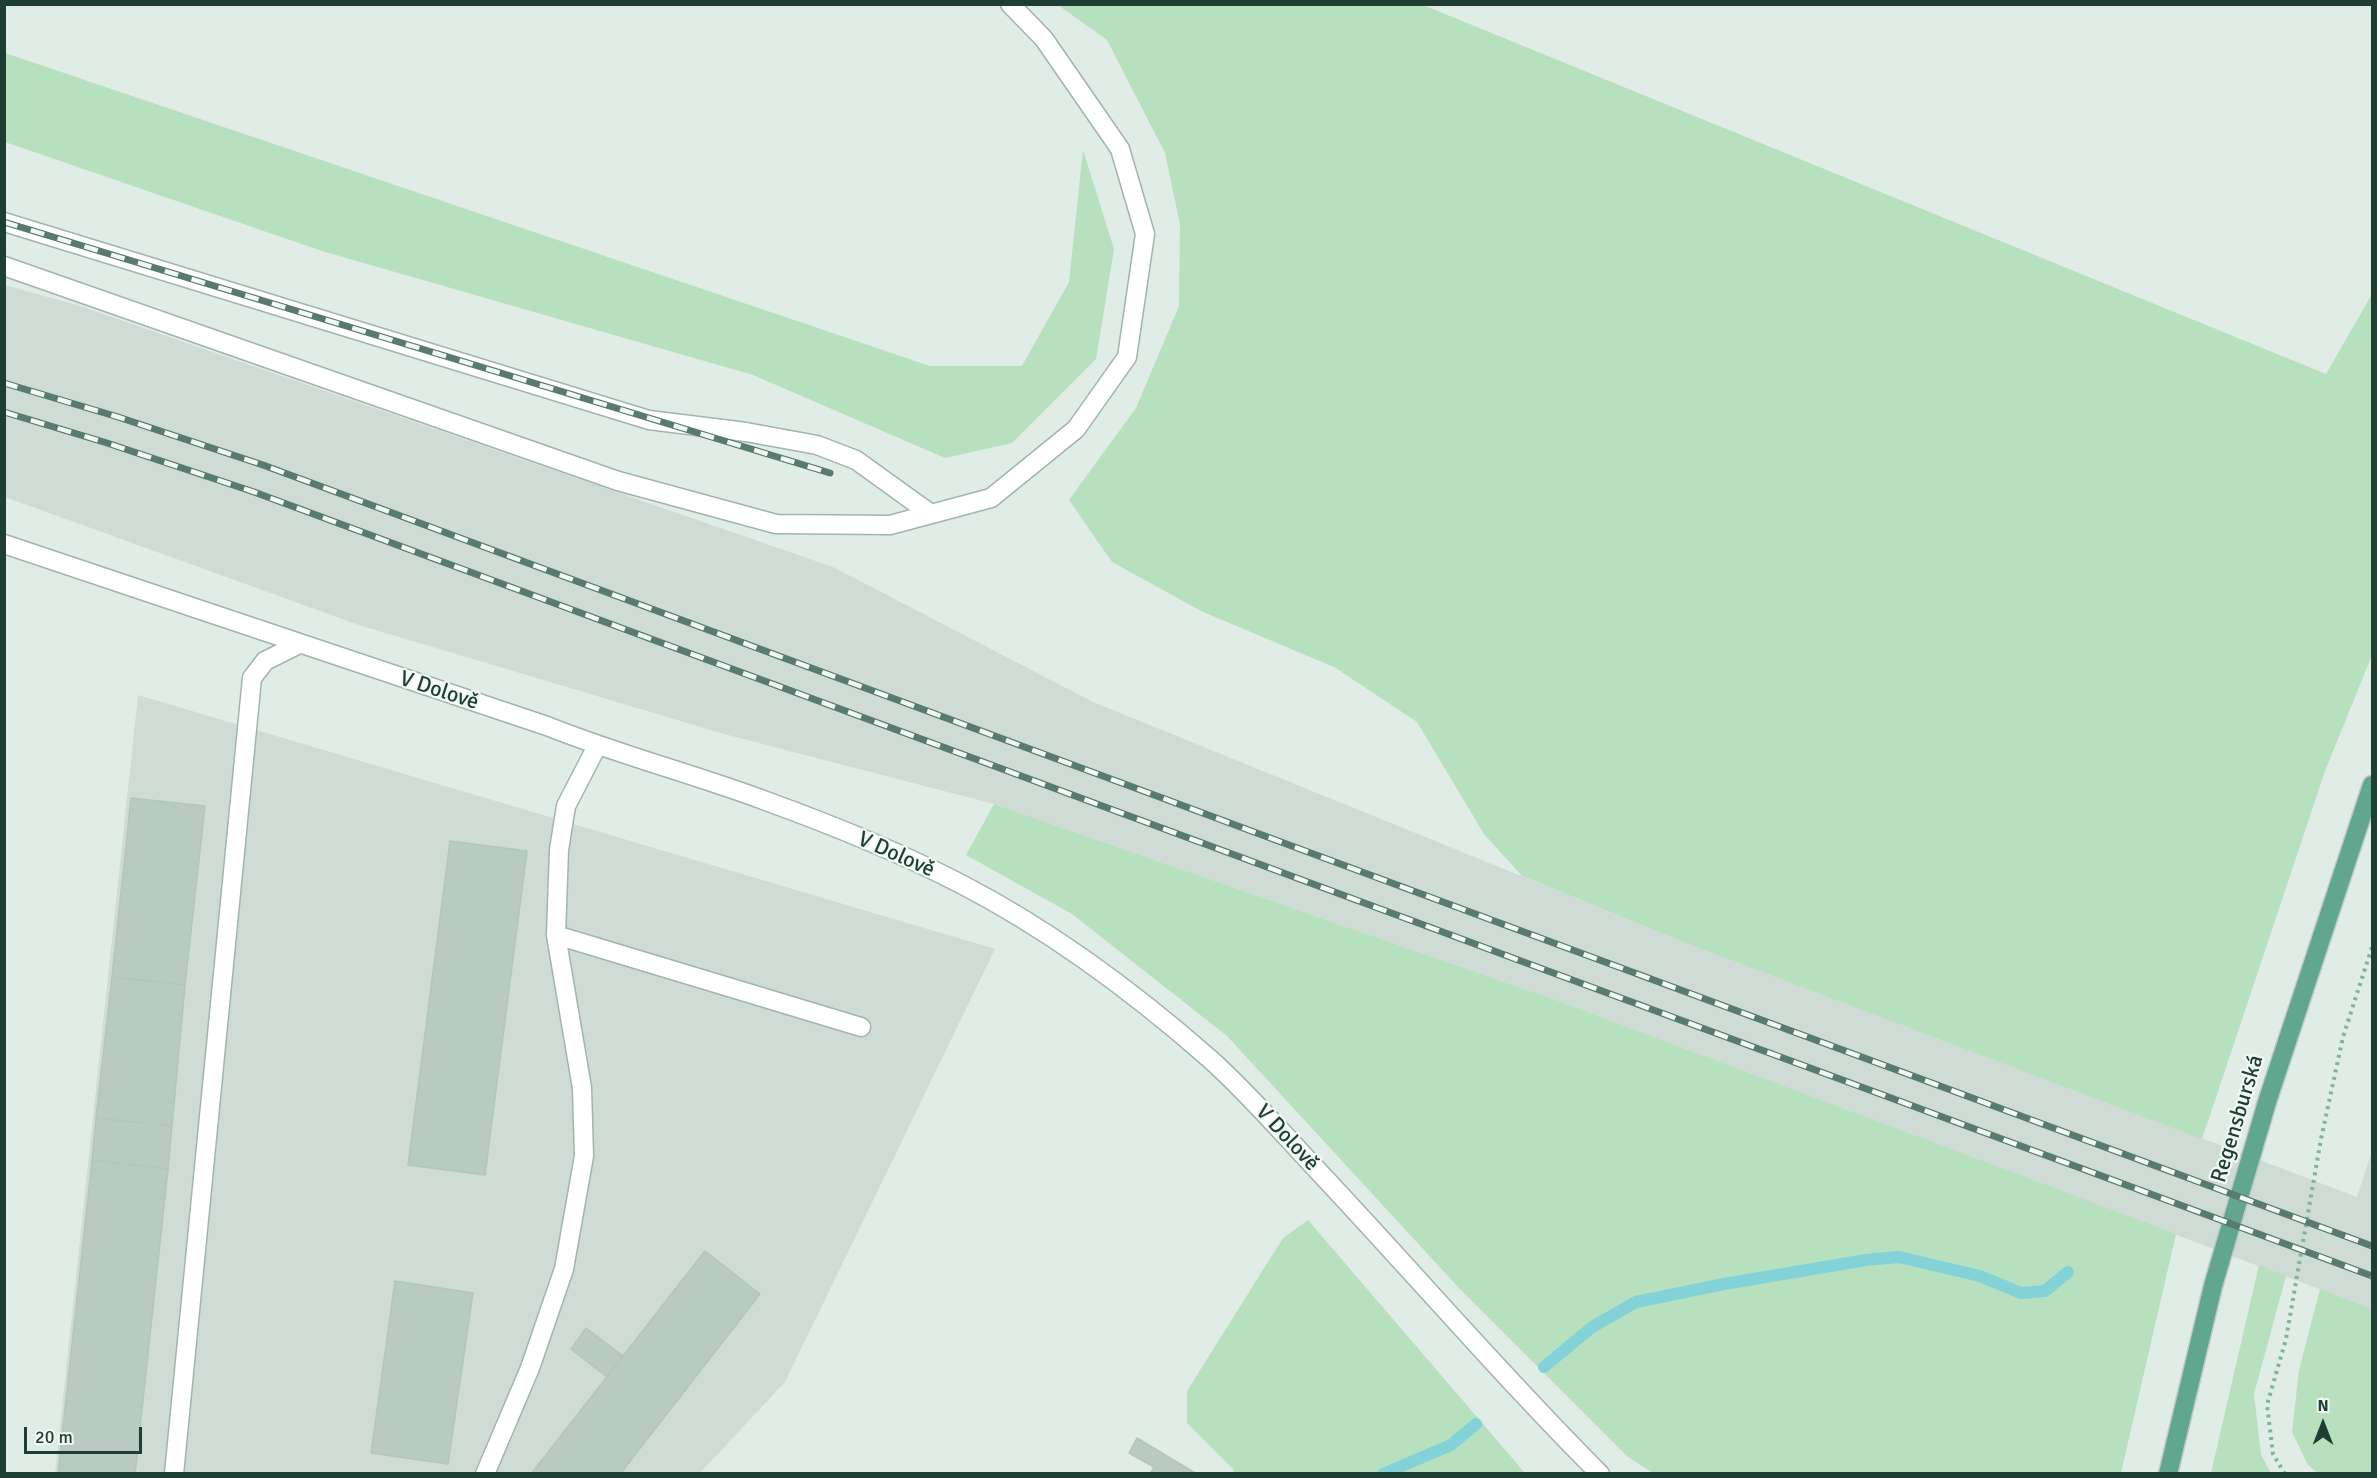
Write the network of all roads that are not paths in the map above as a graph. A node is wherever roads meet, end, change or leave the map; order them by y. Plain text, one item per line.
1 (1010, 4) edge
2 (4, 222) edge
3 (4, 266) edge
4 (931, 514) junction
5 (4, 544) edge
6 (299, 644) junction
7 (597, 746) junction
8 (2373, 785) edge
9 (556, 935) junction
10 (861, 1027) dead end
11 (174, 1473) edge
12 (485, 1473) edge
13 (1600, 1473) edge
14 (2168, 1473) edge

1 - 4 street
2 - 4 street
3 - 4 street
5 - 6 street, V Dolově
6 - 7 street, V Dolově
6 - 11 street
7 - 9 street
7 - 13 street, V Dolově
8 - 14 main road, Regensburská
9 - 10 street
9 - 12 street

